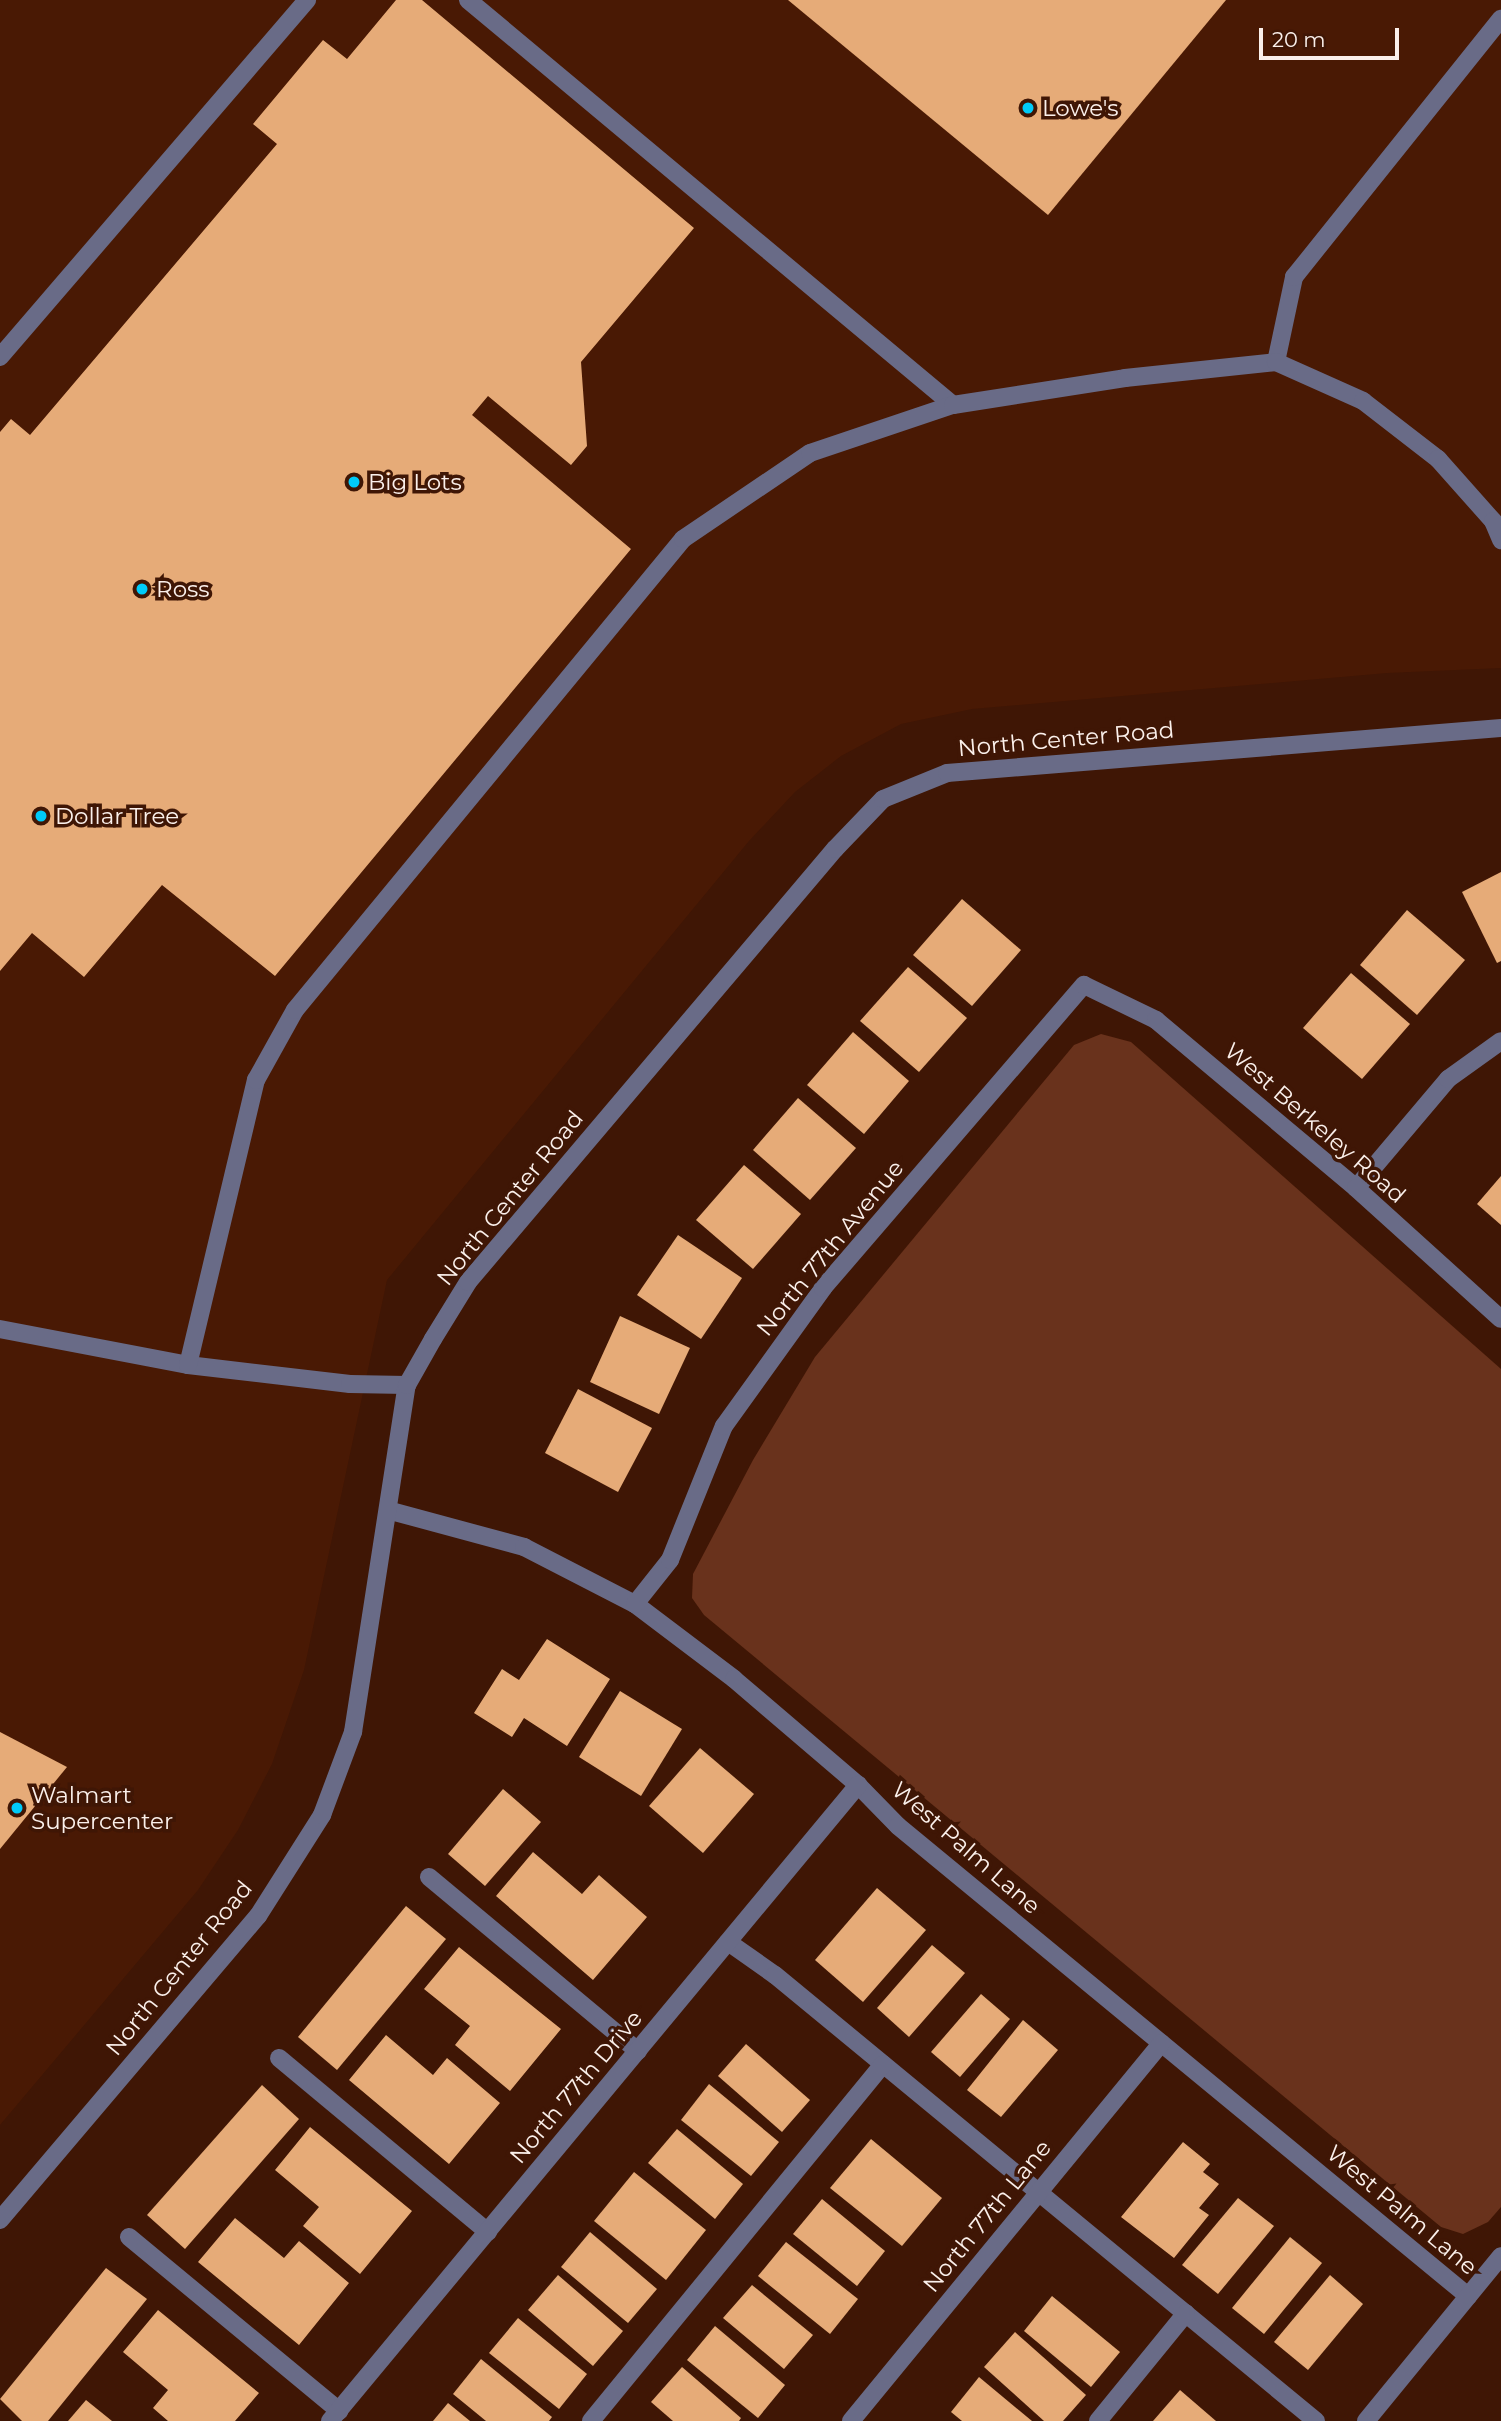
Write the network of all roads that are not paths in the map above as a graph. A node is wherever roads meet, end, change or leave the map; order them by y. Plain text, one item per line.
1 (307, 0) edge
2 (468, 0) edge
3 (1501, 19) edge
4 (0, 357) edge
5 (1276, 362) junction
6 (953, 405) junction
7 (1501, 540) edge
8 (1501, 728) edge
9 (1084, 985) joint
10 (1501, 1041) edge
11 (1356, 1188) junction
12 (1501, 1319) edge
13 (0, 1329) edge
14 (188, 1365) junction
15 (407, 1385) junction
16 (391, 1511) junction
17 (635, 1604) junction
18 (858, 1785) junction
19 (429, 1877) dead end
20 (728, 1942) junction
21 (1161, 2043) junction
22 (638, 2051) junction
23 (279, 2058) dead end
24 (883, 2064) junction
25 (1038, 2193) junction
26 (0, 2220) edge
27 (488, 2232) junction
28 (129, 2237) dead end
29 (1501, 2256) edge
30 (1468, 2296) junction
31 (1186, 2313) junction
32 (335, 2416) edge
33 (590, 2421) edge
34 (851, 2421) edge
35 (1098, 2421) edge
36 (1316, 2421) edge
37 (1366, 2421) edge

1 - 4 street
2 - 6 street
3 - 5 street
5 - 6 street
5 - 7 street
6 - 14 street
8 - 15 street, North Center Road
9 - 11 street, West Berkeley Road
9 - 17 street, North 77th Avenue
10 - 11 street
11 - 12 street, West Berkeley Road
13 - 14 street
14 - 15 street
15 - 16 street, North Center Road
16 - 17 street, West Palm Lane
16 - 26 street, North Center Road
17 - 18 street, West Palm Lane
18 - 20 street, North 77th Drive
18 - 21 street, West Palm Lane
19 - 22 street
20 - 22 street, North 77th Drive
20 - 24 street
21 - 25 street, North 77th Lane
21 - 30 street, West Palm Lane
22 - 27 street, North 77th Drive
23 - 27 street
24 - 25 street
24 - 33 street
25 - 31 street
25 - 34 street, North 77th Lane
27 - 32 street, North 77th Drive
28 - 32 street
29 - 30 street
30 - 37 street
31 - 35 street
31 - 36 street

